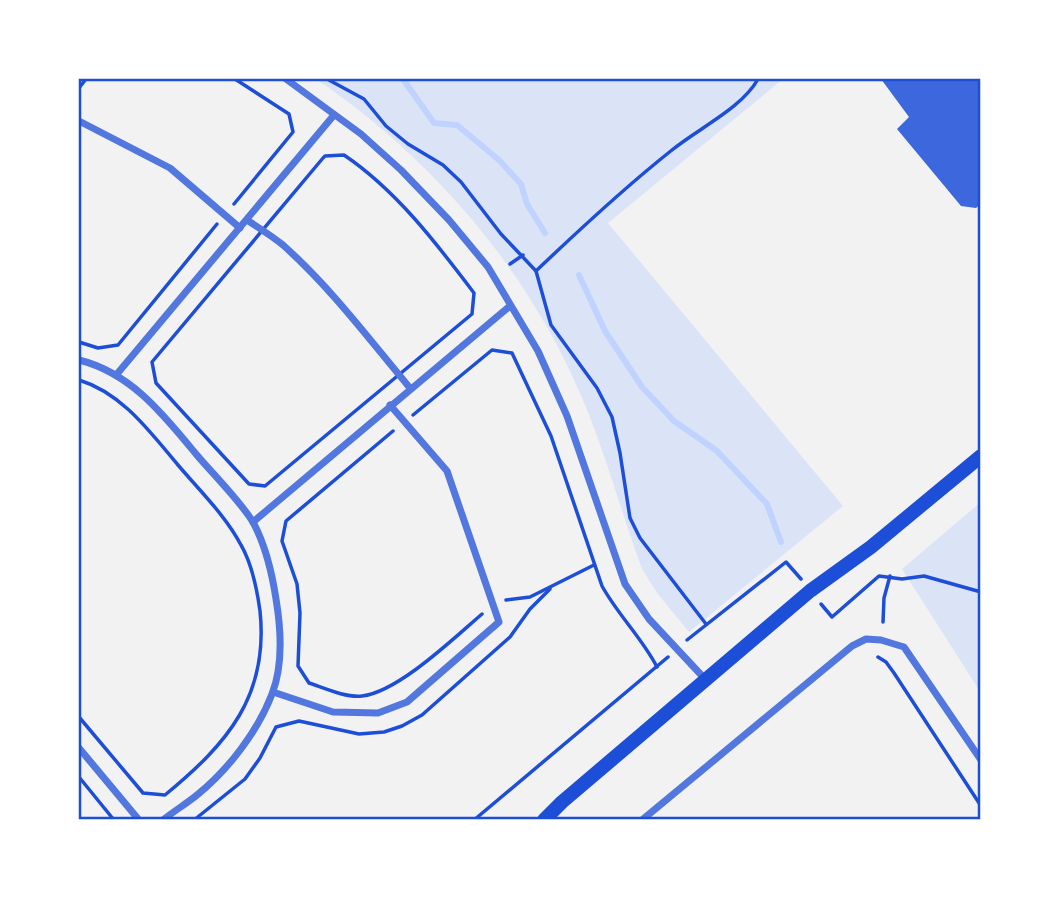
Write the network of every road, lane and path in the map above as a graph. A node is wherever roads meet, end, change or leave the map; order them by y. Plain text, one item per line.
1 (86, 79) edge
2 (236, 79) edge
3 (286, 79) edge
4 (758, 79) edge
5 (79, 88) edge
6 (334, 115) junction
7 (79, 121) edge
8 (225, 215) junction
9 (247, 220) junction
10 (240, 228) junction
11 (262, 231) junction
12 (523, 255) dead end
13 (510, 264) dead end
14 (536, 271) dead end
15 (510, 306) junction
16 (79, 342) edge
17 (79, 360) edge
18 (117, 374) junction
19 (399, 375) junction
20 (79, 380) edge
21 (410, 388) junction
22 (390, 405) junction
23 (404, 422) junction
24 (981, 456) edge
25 (253, 522) junction
26 (786, 562) dead end
27 (594, 565) junction
28 (890, 576) junction
29 (981, 592) edge
30 (493, 605) junction
31 (832, 617) dead end
32 (883, 622) dead end
33 (694, 635) dead end
34 (878, 657) dead end
35 (664, 662) dead end
36 (657, 667) junction
37 (705, 679) junction
38 (273, 692) junction
39 (79, 716) edge
40 (79, 748) edge
41 (981, 760) edge
42 (79, 777) edge
43 (981, 806) edge
44 (114, 820) edge
45 (139, 820) edge
46 (163, 820) edge
47 (474, 820) edge
48 (544, 820) edge
49 (642, 820) edge

1 - 5 path
2 - 8 path
3 - 6 street
4 - 14 path
6 - 9 street
6 - 15 street
7 - 8 street
8 - 10 street
8 - 16 path
9 - 10 street
9 - 11 street
10 - 18 street
11 - 19 street
11 - 19 path
11 - 19 path
12 - 13 path
15 - 21 street
15 - 37 street
17 - 18 street
18 - 25 street
19 - 21 street
20 - 39 path
21 - 22 street
22 - 23 street
22 - 25 street
23 - 27 path
23 - 30 street
23 - 30 path
24 - 37 main road
25 - 38 street
26 - 33 path
27 - 30 path
27 - 36 path
28 - 29 path
28 - 31 path
28 - 32 path
30 - 38 street
34 - 43 path
35 - 36 path
36 - 47 path
37 - 48 main road
38 - 46 street
40 - 45 street
41 - 49 street
42 - 44 path

